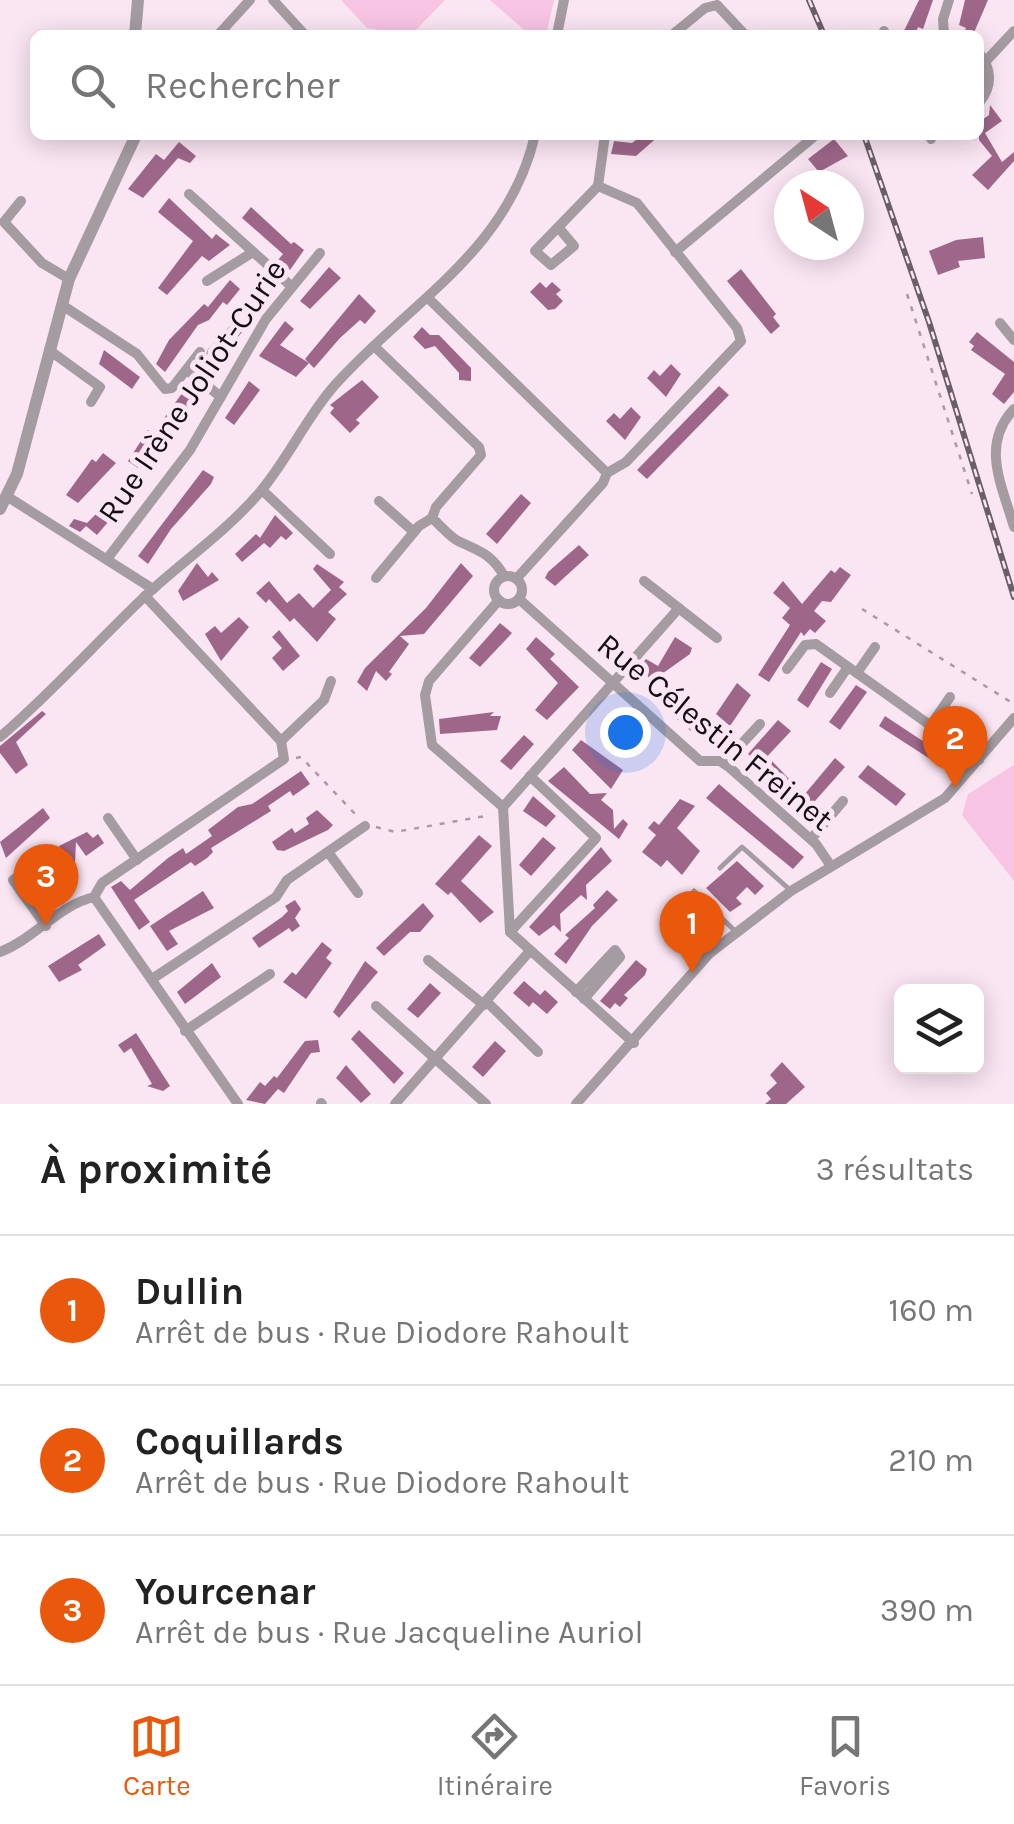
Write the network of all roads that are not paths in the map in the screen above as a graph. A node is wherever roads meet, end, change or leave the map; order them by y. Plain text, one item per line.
1 (138, 0) edge
2 (250, 0) edge
3 (273, 0) edge
4 (564, 0) edge
5 (949, 0) edge
6 (135, 30) edge
7 (223, 30) edge
8 (300, 30) edge
9 (558, 30) edge
10 (678, 30) edge
11 (740, 30) edge
12 (944, 30) edge
13 (1014, 31) edge
14 (984, 53) edge
15 (984, 64) edge
16 (984, 94) edge
17 (134, 140) edge
18 (533, 140) edge
19 (604, 140) edge
20 (810, 140) edge
21 (598, 186) junction
22 (189, 194) dead end
23 (21, 201) dead end
24 (558, 227) dead end
25 (253, 252) junction
26 (675, 252) junction
27 (320, 253) dead end
28 (69, 279) junction
29 (207, 281) dead end
30 (290, 286) junction
31 (430, 299) junction
32 (62, 304) junction
33 (1000, 322) dead end
34 (1014, 340) edge
35 (374, 346) junction
36 (48, 350) junction
37 (200, 352) dead end
38 (188, 370) junction
39 (221, 397) junction
40 (91, 402) dead end
41 (1014, 409) edge
42 (607, 473) junction
43 (262, 490) junction
44 (379, 501) dead end
45 (4, 503) edge
46 (432, 518) junction
47 (1014, 526) edge
48 (414, 532) junction
49 (330, 554) dead end
50 (108, 559) junction
51 (504, 576) junction
52 (376, 578) dead end
53 (517, 578) junction
54 (644, 581) dead end
55 (149, 592) junction
56 (520, 599) junction
57 (498, 600) junction
58 (679, 608) junction
59 (716, 638) dead end
60 (875, 647) dead end
61 (787, 668) dead end
62 (852, 670) junction
63 (331, 681) dead end
64 (613, 684) junction
65 (830, 693) dead end
66 (950, 696) dead end
67 (1014, 718) edge
68 (760, 724) dead end
69 (931, 724) junction
70 (0, 738) edge
71 (280, 741) junction
72 (980, 760) junction
73 (724, 763) junction
74 (530, 776) junction
75 (843, 801) dead end
76 (503, 810) junction
77 (108, 818) dead end
78 (362, 822) road end
79 (811, 839) junction
80 (328, 852) junction
81 (49, 854) dead end
82 (137, 860) junction
83 (831, 866) junction
84 (720, 868) dead end
85 (694, 891) dead end
86 (791, 891) junction
87 (358, 893) dead end
88 (94, 897) junction
89 (46, 926) junction
90 (510, 932) junction
91 (737, 933) junction
92 (0, 952) edge
93 (529, 952) junction
94 (428, 960) dead end
95 (270, 974) dead end
96 (152, 979) junction
97 (485, 1004) junction
98 (376, 1006) dead end
99 (186, 1030) junction
100 (634, 1043) junction
101 (538, 1052) dead end
102 (435, 1060) junction
103 (238, 1104) edge
104 (395, 1104) edge
105 (486, 1104) edge
106 (576, 1104) edge

1 - 6 street
2 - 7 street
3 - 8 street
4 - 9 street
5 - 12 street
10 - 11 street
13 - 14 street
15 - 16 street
17 - 28 street
18 - 31 street
19 - 21 street
20 - 26 street
21 - 24 street
21 - 26 street
22 - 25 street
23 - 28 street
25 - 29 street
25 - 30 street
26 - 42 street
27 - 30 street, Rue Irène Joliot-Curie
28 - 32 street
30 - 39 street, Rue Irène Joliot-Curie
31 - 35 street
31 - 42 street
32 - 36 street
32 - 38 street
33 - 34 street
35 - 43 street
35 - 46 street
36 - 40 street
36 - 45 street
37 - 38 street
38 - 39 street
39 - 50 street, Rue Irène Joliot-Curie
41 - 47 street
42 - 53 street
43 - 49 street
43 - 55 street
44 - 48 street
45 - 50 street
46 - 48 street
46 - 51 street
48 - 52 street
50 - 55 street
51 - 53 street
51 - 57 street
53 - 56 street
54 - 58 street
55 - 70 street
55 - 71 street
56 - 57 street
56 - 64 street, Rue Célestin Freinet
57 - 76 street
58 - 59 street
58 - 64 street
60 - 62 street
61 - 62 street
62 - 65 street
62 - 69 street
63 - 71 street
64 - 73 street, Rue Célestin Freinet
64 - 74 street
66 - 69 street
67 - 72 street
68 - 73 street
69 - 72 street
71 - 82 street
72 - 83 street
73 - 79 street, Rue Célestin Freinet
74 - 76 street
74 - 90 street
75 - 79 street
76 - 90 street
77 - 82 street
78 - 80 street
79 - 83 street, Rue Célestin Freinet
80 - 87 street
80 - 96 street
81 - 89 street
82 - 88 street
83 - 86 street
84 - 86 lane
85 - 91 lane
86 - 91 street
88 - 89 street
88 - 96 street
89 - 92 street
90 - 93 street
91 - 100 street
93 - 97 street
93 - 100 street
94 - 97 street
95 - 99 street
96 - 99 street
97 - 101 street
97 - 102 street
98 - 102 street
99 - 103 street
100 - 106 street
102 - 104 street
102 - 105 street

